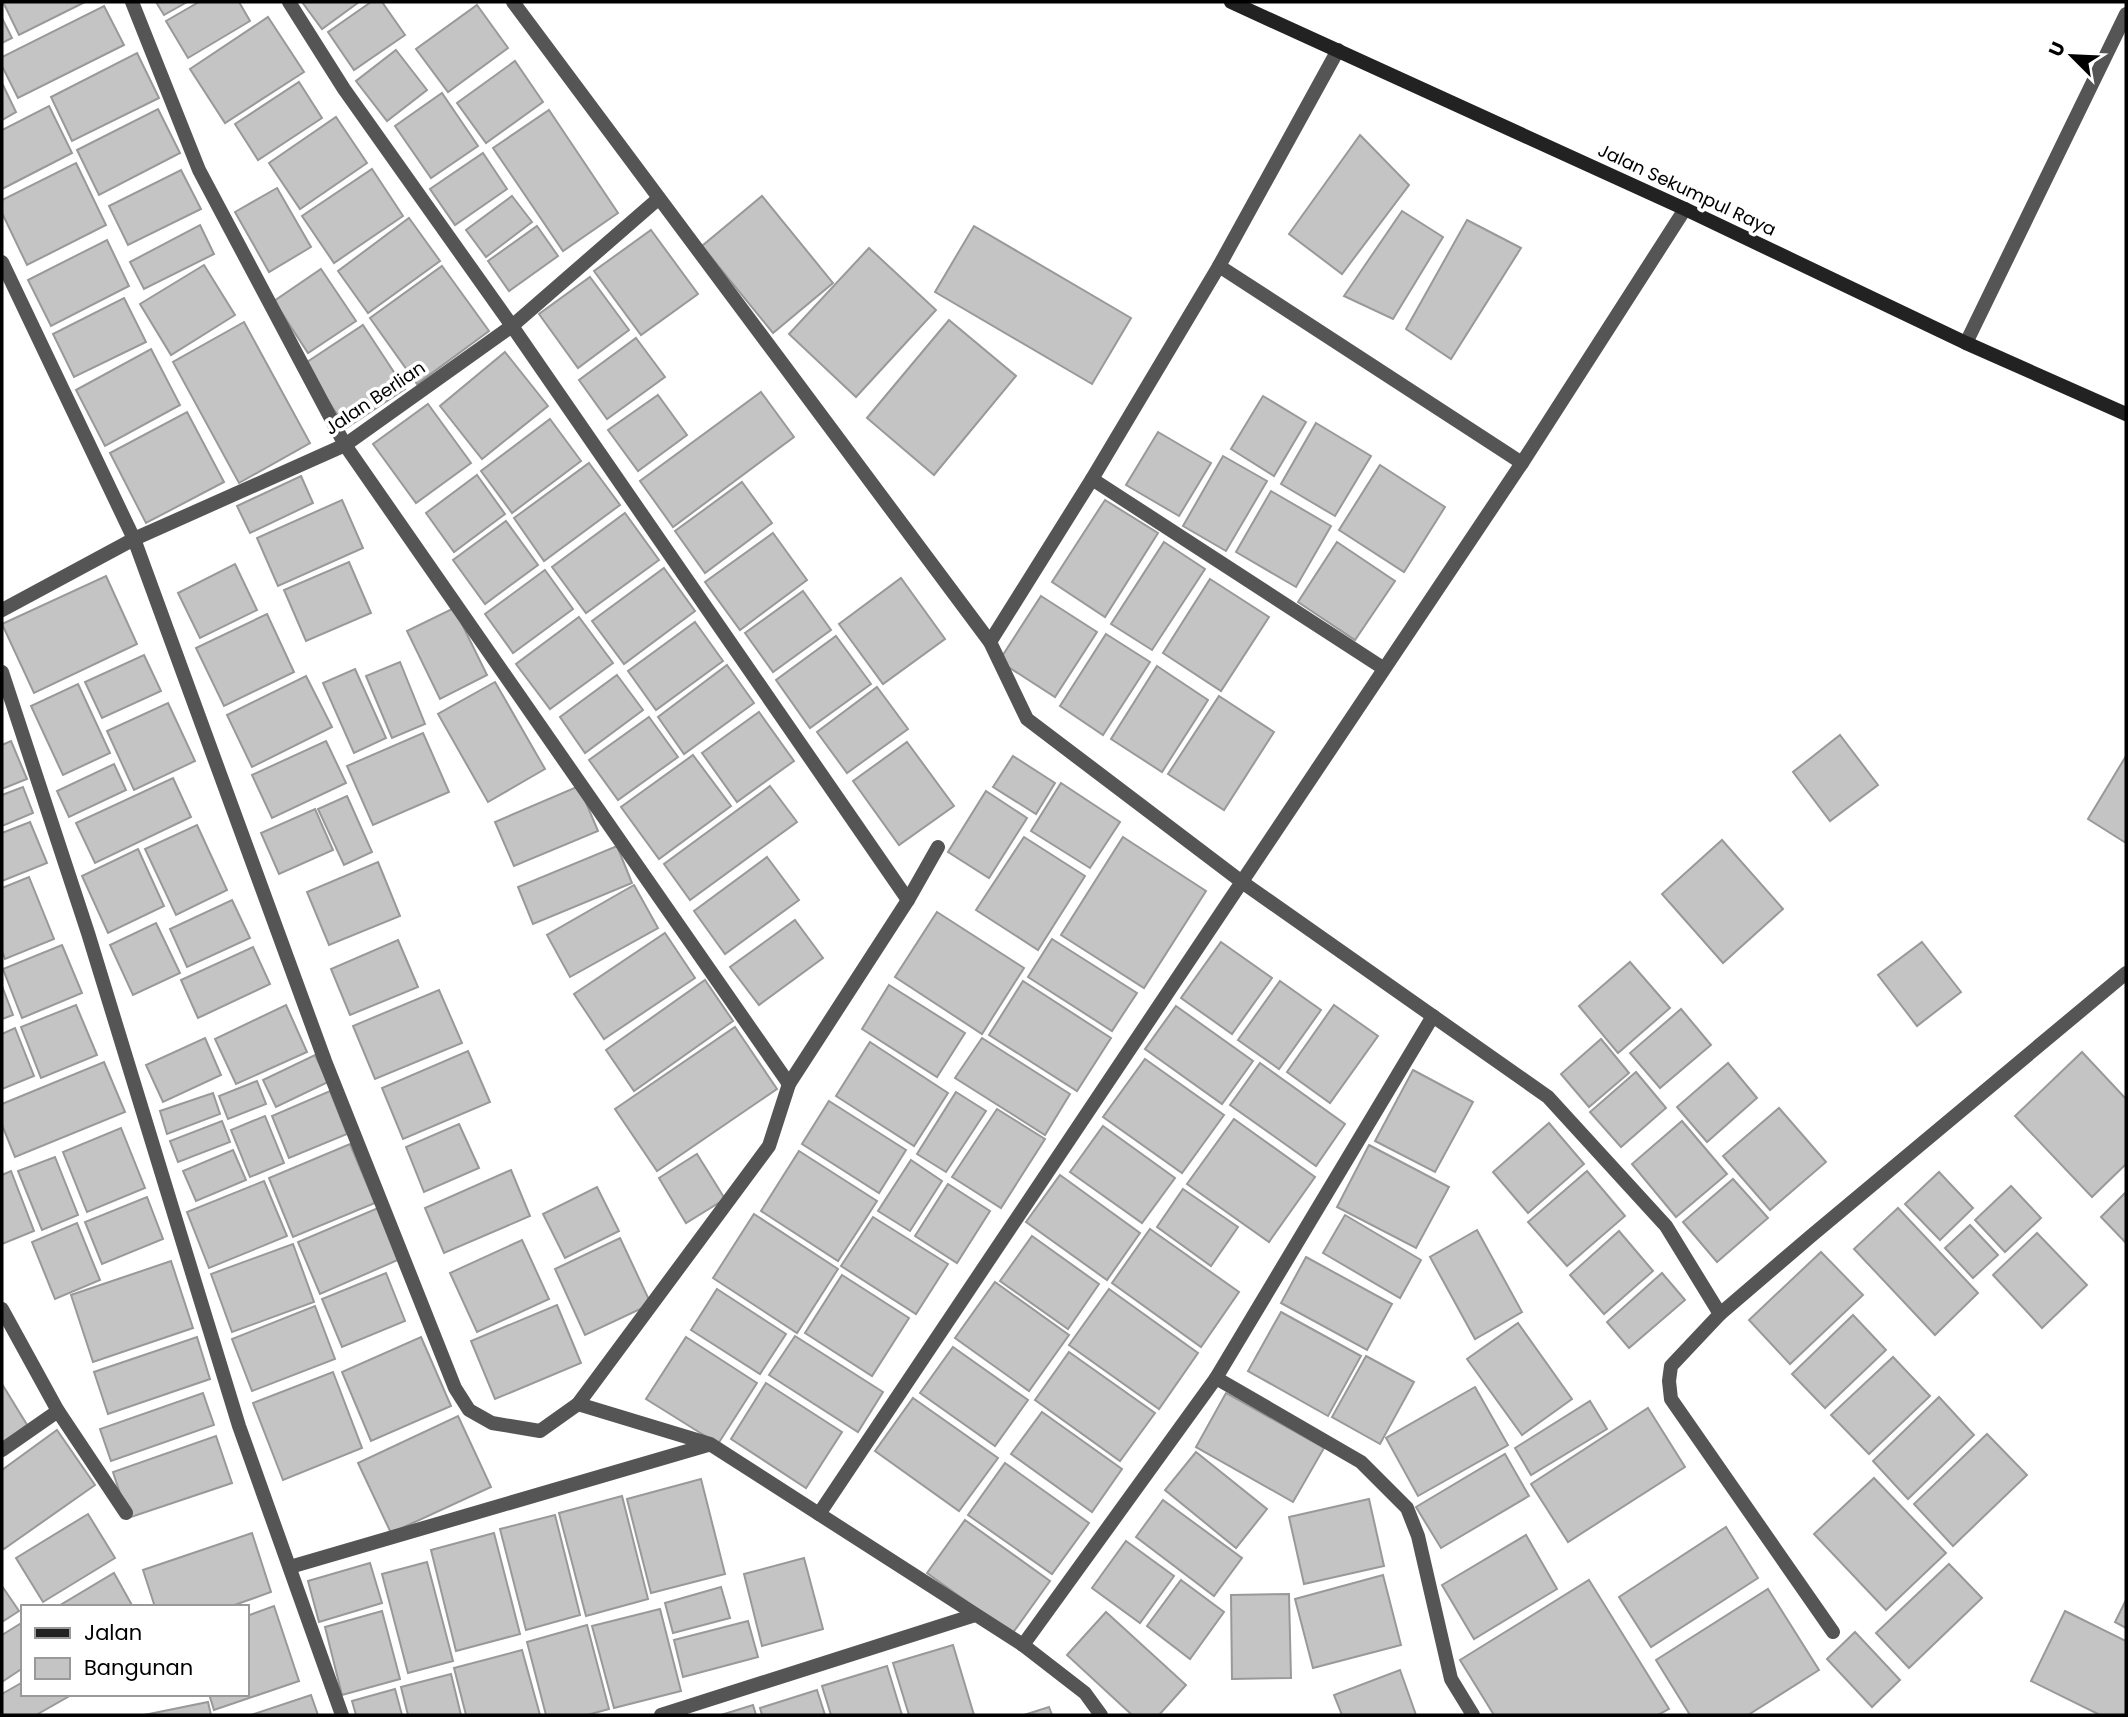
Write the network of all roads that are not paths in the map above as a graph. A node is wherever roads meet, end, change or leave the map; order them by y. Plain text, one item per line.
1 (132, 2) edge
2 (289, 2) edge
3 (513, 2) edge
4 (1231, 2) edge
5 (2126, 14) edge
6 (1339, 50) junction
7 (658, 199) junction
8 (1685, 209) junction
9 (2, 262) edge
10 (1219, 266) junction
11 (512, 326) junction
12 (1966, 343) junction
13 (2126, 414) edge
14 (345, 445) junction
15 (1522, 463) junction
16 (1092, 479) junction
17 (134, 539) junction
18 (2, 610) edge
19 (990, 642) junction
20 (1383, 668) junction
21 (2, 672) edge
22 (938, 847) dead end
23 (1242, 882) junction
24 (908, 900) junction
25 (2126, 973) edge
26 (1433, 1016) junction
27 (789, 1084) junction
28 (2, 1310) edge
29 (1720, 1314) junction
30 (1216, 1378) junction
31 (578, 1404) junction
32 (58, 1411) junction
33 (710, 1444) junction
34 (2, 1450) edge
35 (126, 1513) dead end
36 (819, 1514) junction
37 (290, 1567) junction
38 (975, 1615) junction
39 (1833, 1632) dead end
40 (1023, 1645) junction
41 (342, 1715) edge
42 (661, 1715) edge
43 (1101, 1715) edge
44 (1473, 1715) edge

1 - 14 street
2 - 11 street
3 - 7 street
4 - 6 main road, Jalan Sekumpul Raya
5 - 12 street
6 - 8 main road, Jalan Sekumpul Raya
6 - 10 street
7 - 11 street, Jalan Berlian
7 - 19 street
8 - 12 main road, Jalan Sekumpul Raya
8 - 15 street
9 - 17 street
10 - 15 street
10 - 16 street
11 - 14 street, Jalan Berlian
11 - 24 street
12 - 13 main road, Jalan Sekumpul Raya
14 - 17 street, Jalan Berlian
14 - 27 street
15 - 20 street
16 - 19 street
16 - 20 street
17 - 18 street, Jalan Berlian
17 - 31 street
19 - 23 street
20 - 23 street
21 - 37 street
22 - 24 street
23 - 26 street
23 - 36 street
24 - 27 street
25 - 29 street
26 - 29 street
26 - 30 street
27 - 31 street
28 - 32 street
29 - 39 street
30 - 40 street
30 - 44 street
31 - 33 street
32 - 34 street
32 - 35 street
33 - 36 street
33 - 37 street
36 - 38 street
37 - 41 street
38 - 40 street
38 - 42 street
40 - 43 street

